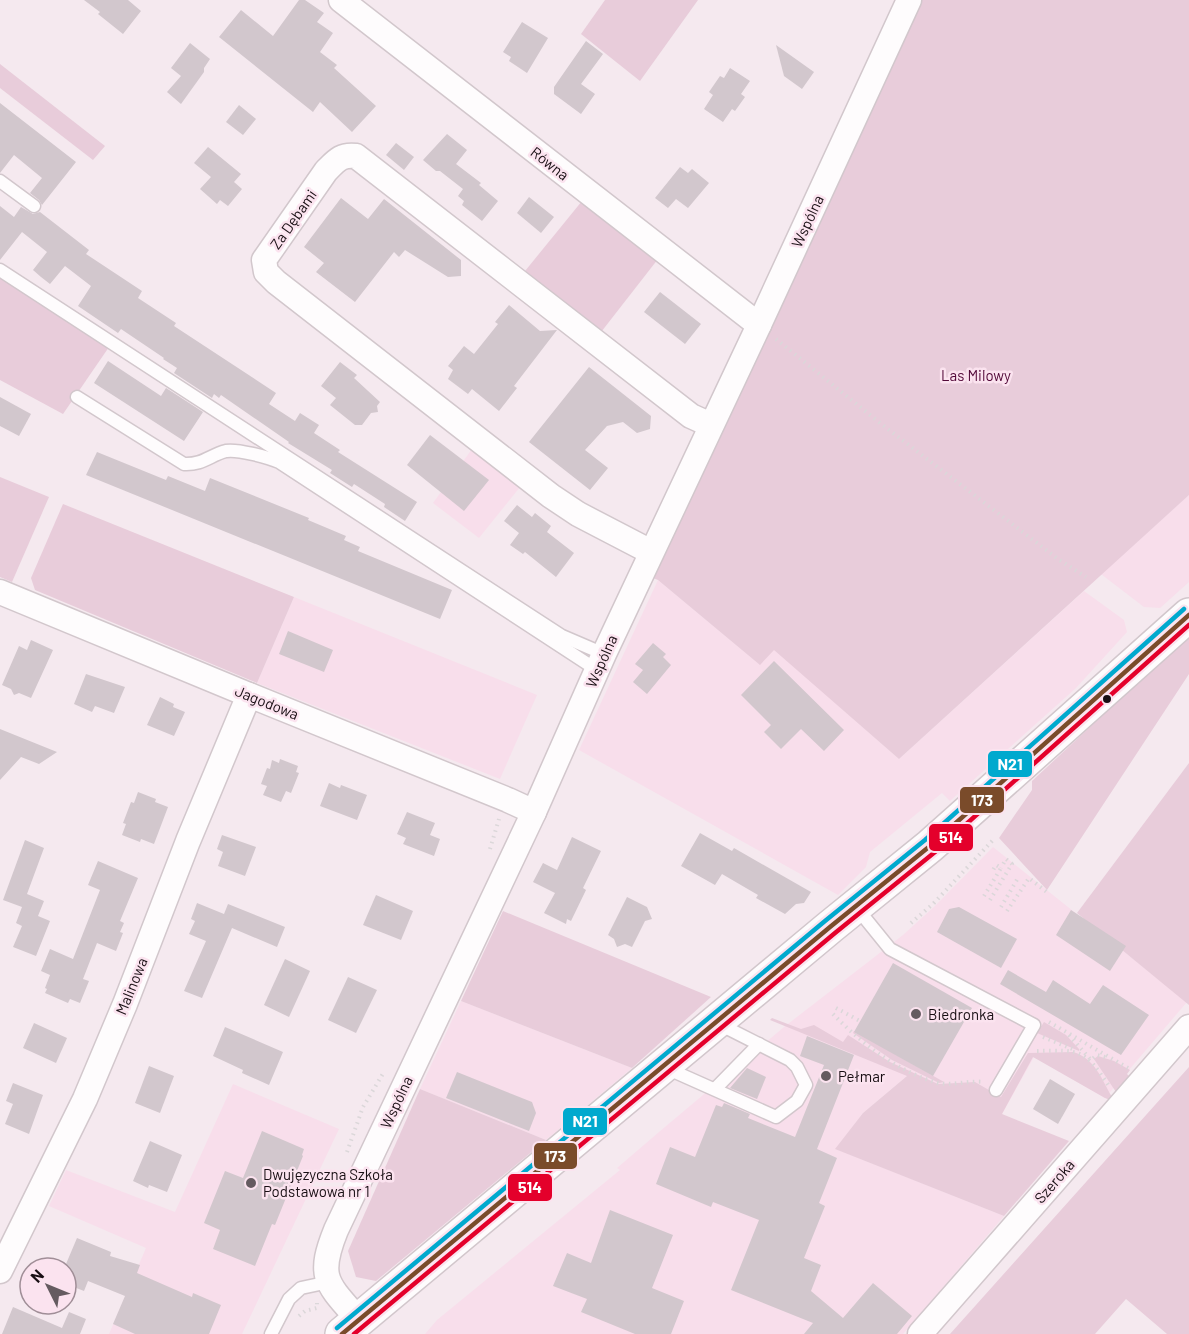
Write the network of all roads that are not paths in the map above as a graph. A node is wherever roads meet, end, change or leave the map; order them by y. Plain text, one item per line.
1 (341, 0) edge
2 (909, 0) edge
3 (0, 181) edge
4 (34, 206) dead end
5 (0, 270) edge
6 (759, 325) junction
7 (77, 397) dead end
8 (711, 425) junction
9 (651, 552) junction
10 (2, 597) edge
11 (1189, 615) edge
12 (600, 662) junction
13 (249, 695) junction
14 (534, 812) junction
15 (855, 906) junction
16 (715, 1022) junction
17 (1189, 1027) edge
18 (759, 1044) junction
19 (663, 1066) junction
20 (998, 1087) road end
21 (715, 1089) junction
22 (0, 1271) edge
23 (329, 1282) junction
24 (350, 1326) edge
25 (271, 1334) edge
26 (920, 1334) edge

1 - 6 street, Równa
2 - 6 street, Wspólna
3 - 4 lane
5 - 12 lane
6 - 8 street, Wspólna
7 - 12 lane
8 - 9 street, Wspólna
8 - 9 street, Za Dębami
9 - 12 street, Wspólna
10 - 13 street, Jagodowa
11 - 15 street
12 - 14 street, Wspólna
13 - 14 street, Jagodowa
13 - 22 street, Malinowa
14 - 23 street, Wspólna
15 - 16 street
15 - 20 lane
16 - 18 lane
16 - 19 street
17 - 26 street, Szeroka
18 - 21 lane
18 - 21 lane
19 - 21 lane
19 - 24 street
23 - 24 street
23 - 25 lane

